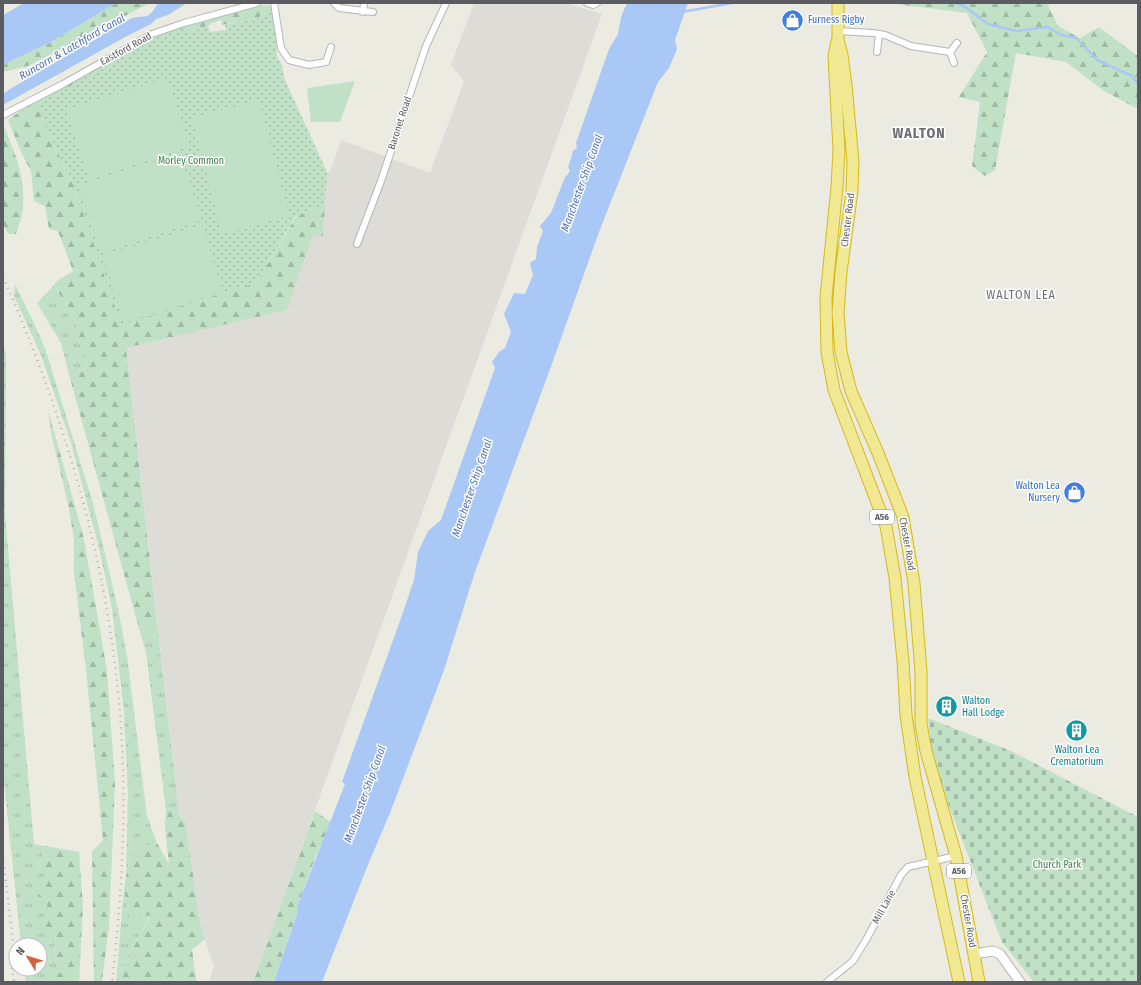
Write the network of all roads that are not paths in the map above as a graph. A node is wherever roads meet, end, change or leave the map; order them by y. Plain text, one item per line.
1 (257, 3) edge
2 (274, 3) edge
3 (334, 3) edge
4 (364, 3) edge
5 (446, 3) edge
6 (587, 3) edge
7 (597, 3) edge
8 (838, 3) edge
9 (363, 12) junction
10 (373, 12) dead end
11 (879, 34) junction
12 (838, 35) junction
13 (957, 43) dead end
14 (331, 47) dead end
15 (877, 52) dead end
16 (950, 52) junction
17 (954, 63) dead end
18 (3, 115) edge
19 (358, 244) dead end
20 (956, 856) junction
21 (932, 861) junction
22 (974, 954) junction
23 (827, 982) edge
24 (959, 982) edge
25 (979, 982) edge
26 (1020, 982) edge

1 - 18 street, Eastford Road
2 - 14 street
3 - 9 street
4 - 9 street
5 - 19 street, Baronet Road
6 - 7 street
8 - 12 highway, Chester Road / A56
9 - 10 street
11 - 12 street
11 - 15 street
11 - 16 street
12 - 20 highway, Chester Road / A56
12 - 21 highway, Chester Road / A56
13 - 16 street
16 - 17 street
20 - 21 street, Mill Lane
20 - 22 highway, Chester Road / A56
21 - 23 street, Mill Lane
21 - 24 highway, Chester Road / A56
22 - 25 highway, Chester Road / A56
22 - 26 street

